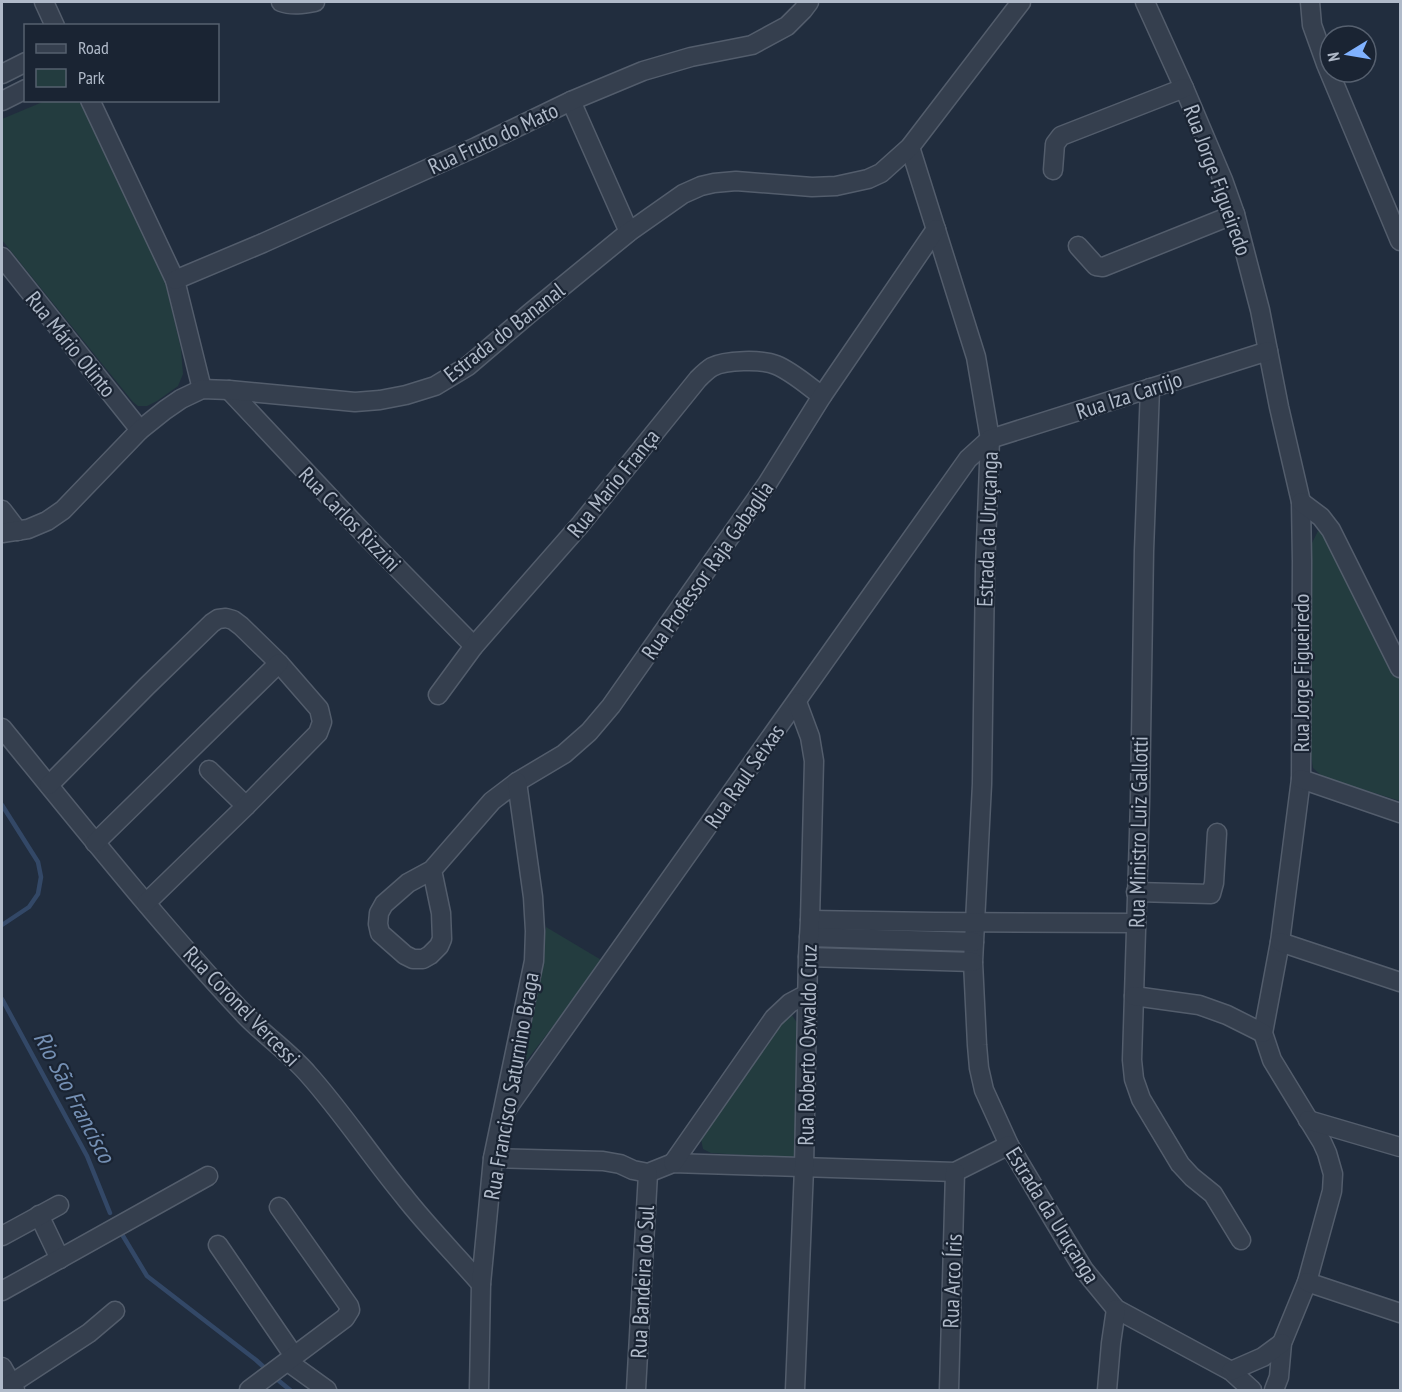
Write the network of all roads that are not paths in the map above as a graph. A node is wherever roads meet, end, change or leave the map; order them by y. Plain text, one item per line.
1 (44, 2) edge
2 (281, 2) edge
3 (315, 2) edge
4 (809, 2) edge
5 (1021, 2) edge
6 (1145, 2) edge
7 (1310, 2) edge
8 (54, 24) edge
9 (24, 63) edge
10 (2, 74) edge
11 (1184, 88) junction
12 (24, 90) edge
13 (2, 101) edge
14 (571, 101) junction
15 (91, 102) edge
16 (910, 147) junction
17 (1053, 170) dead end
18 (1235, 214) junction
19 (936, 229) junction
20 (629, 232) junction
21 (1401, 241) edge
22 (1078, 246) dead end
23 (2, 257) edge
24 (175, 280) junction
25 (1268, 351) junction
26 (1150, 388) junction
27 (202, 389) junction
28 (229, 390) junction
29 (822, 396) junction
30 (140, 430) junction
31 (990, 439) junction
32 (1300, 502) junction
33 (2, 510) edge
34 (10, 532) edge
35 (474, 646) junction
36 (279, 663) junction
37 (1401, 669) edge
38 (438, 695) dead end
39 (797, 702) junction
40 (2, 728) edge
41 (209, 770) dead end
42 (1300, 779) junction
43 (517, 782) junction
44 (49, 785) junction
45 (246, 806) junction
46 (1401, 813) edge
47 (1217, 833) dead end
48 (95, 843) junction
49 (432, 870) junction
50 (1136, 892) junction
51 (146, 903) junction
52 (975, 922) junction
53 (1136, 923) junction
54 (810, 928) junction
55 (974, 942) junction
56 (1280, 942) junction
57 (808, 957) junction
58 (973, 962) junction
59 (1401, 981) edge
60 (807, 994) junction
61 (1134, 996) junction
62 (1263, 1033) junction
63 (502, 1116) junction
64 (1308, 1120) junction
65 (1352, 1133) junction
66 (1009, 1145) junction
67 (1401, 1147) edge
68 (1327, 1153) junction
69 (493, 1158) junction
70 (673, 1163) junction
71 (804, 1168) junction
72 (954, 1172) junction
73 (648, 1173) junction
74 (208, 1176) dead end
75 (59, 1205) dead end
76 (279, 1207) dead end
77 (39, 1215) junction
78 (2, 1236) edge
79 (1241, 1240) dead end
80 (218, 1245) dead end
81 (60, 1258) junction
82 (1307, 1282) junction
83 (481, 1284) junction
84 (2, 1291) edge
85 (1116, 1309) junction
86 (115, 1311) dead end
87 (1401, 1313) edge
88 (1282, 1342) junction
89 (283, 1366) junction
90 (2, 1367) edge
91 (1231, 1371) junction
92 (13, 1387) edge
93 (249, 1390) edge
94 (327, 1390) edge
95 (479, 1390) edge
96 (636, 1390) edge
97 (795, 1390) edge
98 (949, 1390) edge
99 (1107, 1390) edge
100 (1252, 1390) edge
101 (1274, 1390) edge

1 - 8 street
2 - 3 street
4 - 14 street, Rua Fruto do Mato
5 - 16 street, Estrada do Bananal
6 - 11 street, Rua Jorge Figueiredo
7 - 21 street
9 - 10 street
11 - 17 street
11 - 18 street, Rua Jorge Figueiredo
12 - 13 street
14 - 20 street
14 - 24 street, Rua Fruto do Mato
15 - 24 street
16 - 19 street, Estrada da Uruçanga
16 - 20 street, Estrada do Bananal
18 - 22 street
18 - 25 street, Rua Jorge Figueiredo
19 - 29 street, Rua Professor Raja Gabaglia
19 - 31 street, Estrada da Uruçanga
20 - 28 street, Estrada do Bananal
23 - 30 street, Rua Mário Olinto
24 - 27 street
25 - 26 street, Rua Iza Carrijo
25 - 32 street, Rua Jorge Figueiredo
26 - 31 street, Rua Iza Carrijo
26 - 50 street, Rua Ministro Luiz Gallotti
27 - 28 street, Estrada do Bananal
27 - 30 street, Estrada do Bananal
28 - 35 street, Rua Carlos Rizzini
29 - 35 street, Rua Mario França
29 - 43 street, Rua Professor Raja Gabaglia
30 - 34 street, Estrada do Bananal
31 - 39 street, Rua Raul Seixas
31 - 52 street, Estrada da Uruçanga
32 - 37 street
32 - 42 street, Rua Jorge Figueiredo
33 - 34 street
35 - 38 street, Rua Mario França
36 - 44 street
36 - 45 street
36 - 48 street
39 - 54 street, Rua Roberto Oswaldo Cruz
39 - 63 street, Rua Raul Seixas
40 - 44 street, Rua Coronel Vercessi
41 - 45 street
42 - 46 street
42 - 56 street, Rua Jorge Figueiredo
43 - 49 street, Rua Professor Raja Gabaglia
43 - 63 street, Rua Francisco Saturnino Braga
44 - 48 street, Rua Coronel Vercessi
45 - 51 street
47 - 50 street
48 - 51 street, Rua Coronel Vercessi
49 - 49 street, Rua Professor Raja Gabaglia
50 - 53 street, Rua Ministro Luiz Gallotti
51 - 83 street, Rua Coronel Vercessi
52 - 53 street
52 - 54 street
52 - 55 street, Estrada da Uruçanga
53 - 61 street, Rua Ministro Luiz Gallotti
54 - 55 street
54 - 57 street, Rua Roberto Oswaldo Cruz
55 - 58 street, Estrada da Uruçanga
56 - 59 street
56 - 62 street, Rua Jorge Figueiredo
57 - 58 street
57 - 60 street, Rua Roberto Oswaldo Cruz
58 - 66 street, Estrada da Uruçanga
60 - 70 street
60 - 71 street, Rua Roberto Oswaldo Cruz
61 - 62 street
61 - 79 street, Rua Ministro Luiz Gallotti
62 - 64 street, Rua Jorge Figueiredo
63 - 69 street, Rua Francisco Saturnino Braga
64 - 65 street
64 - 68 street, Rua Jorge Figueiredo
65 - 67 street
65 - 68 street
66 - 72 street
66 - 85 street, Estrada da Uruçanga
68 - 82 street, Rua Jorge Figueiredo
69 - 73 street
69 - 83 street, Rua Francisco Saturnino Braga
70 - 71 street
70 - 73 street
71 - 72 street
71 - 97 street, Rua Roberto Oswaldo Cruz
72 - 98 street, Rua Arco Íris
73 - 96 street, Rua Bandeira do Sul
74 - 81 street
75 - 77 street
76 - 89 street
77 - 78 street
77 - 81 street
80 - 89 street
81 - 84 street
82 - 87 street
82 - 88 street, Rua Jorge Figueiredo
83 - 95 street, Rua Francisco Saturnino Braga
85 - 91 street, Estrada da Uruçanga
85 - 99 street
86 - 92 street
88 - 91 street
88 - 101 street, Rua Jorge Figueiredo
89 - 93 street
89 - 94 street
90 - 92 street
91 - 100 street, Estrada da Uruçanga

